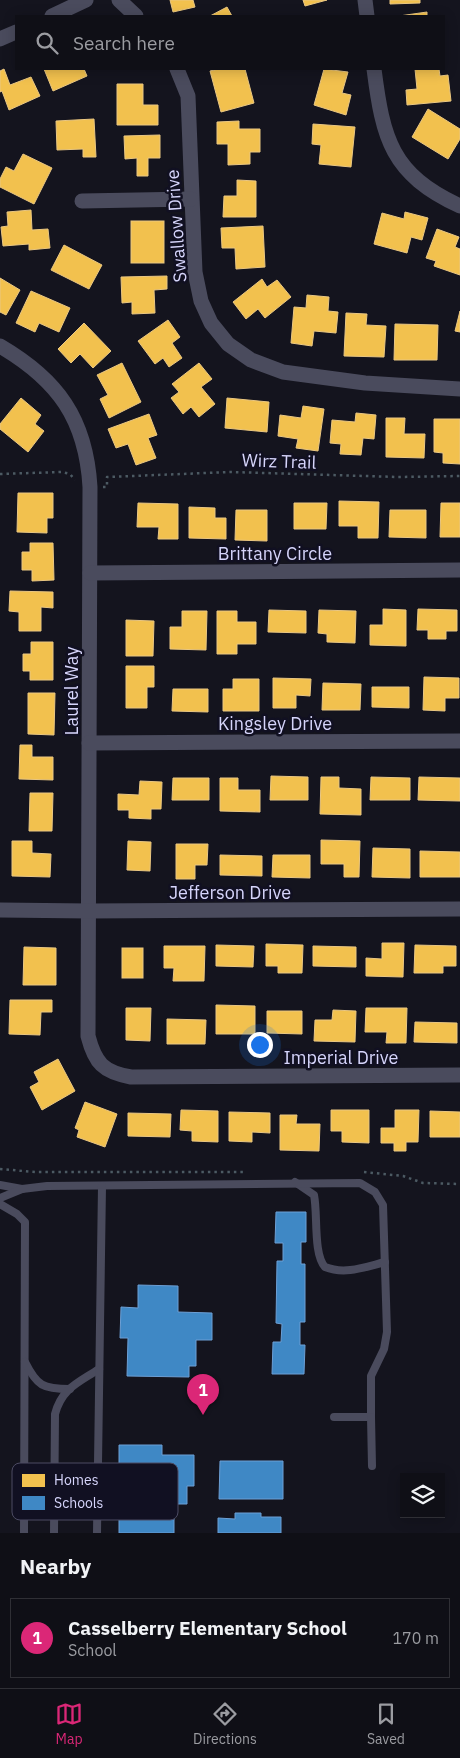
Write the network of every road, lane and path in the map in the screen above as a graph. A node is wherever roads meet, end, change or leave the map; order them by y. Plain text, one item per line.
1 (86, 0) edge
2 (119, 0) edge
3 (365, 0) edge
4 (54, 15) edge
5 (135, 15) edge
6 (367, 15) edge
7 (15, 32) edge
8 (0, 39) edge
9 (177, 70) edge
10 (374, 70) edge
11 (191, 199) junction
12 (82, 201) dead end
13 (460, 206) edge
14 (0, 346) edge
15 (460, 389) edge
16 (0, 474) edge
17 (460, 476) edge
18 (75, 487) dead end
19 (107, 487) dead end
20 (460, 570) edge
21 (90, 573) junction
22 (460, 741) edge
23 (89, 743) junction
24 (460, 909) edge
25 (0, 910) edge
26 (89, 911) junction
27 (104, 1068) joint
28 (460, 1075) edge
29 (295, 1182) junction
30 (0, 1185) edge
31 (102, 1186) junction
32 (22, 1189) junction
33 (0, 1198) edge
34 (0, 1204) edge
35 (385, 1262) junction
36 (24, 1360) junction
37 (99, 1369) junction
38 (70, 1389) junction
39 (334, 1418) dead end
40 (371, 1418) junction
41 (24, 1463) edge
42 (55, 1463) edge
43 (98, 1463) edge
44 (372, 1466) dead end
45 (24, 1520) edge
46 (54, 1520) edge
47 (97, 1520) edge
48 (24, 1533) edge
49 (54, 1533) edge
50 (97, 1533) edge

1 - 4 street
2 - 5 street
3 - 6 street
7 - 8 street
9 - 11 street, Swallow Drive
10 - 13 street
11 - 12 street
11 - 15 street, Swallow Drive
14 - 21 street, Laurel Way
16 - 18 path
17 - 19 path, Wirz Trail
20 - 21 street, Brittany Circle
21 - 23 street, Laurel Way
22 - 23 street, Kingsley Drive
23 - 26 street, Laurel Way
24 - 26 street, Jefferson Drive
25 - 26 street, Jefferson Drive
26 - 27 street, Laurel Way
27 - 28 street, Imperial Drive
29 - 31 lane
29 - 35 lane
29 - 35 lane
30 - 32 lane
31 - 32 lane
31 - 37 lane
32 - 33 lane
34 - 36 lane
35 - 40 lane
36 - 38 lane
36 - 41 lane
37 - 38 lane
37 - 43 lane
38 - 42 lane
39 - 40 lane
40 - 44 lane
45 - 48 lane
46 - 49 lane
47 - 50 lane

